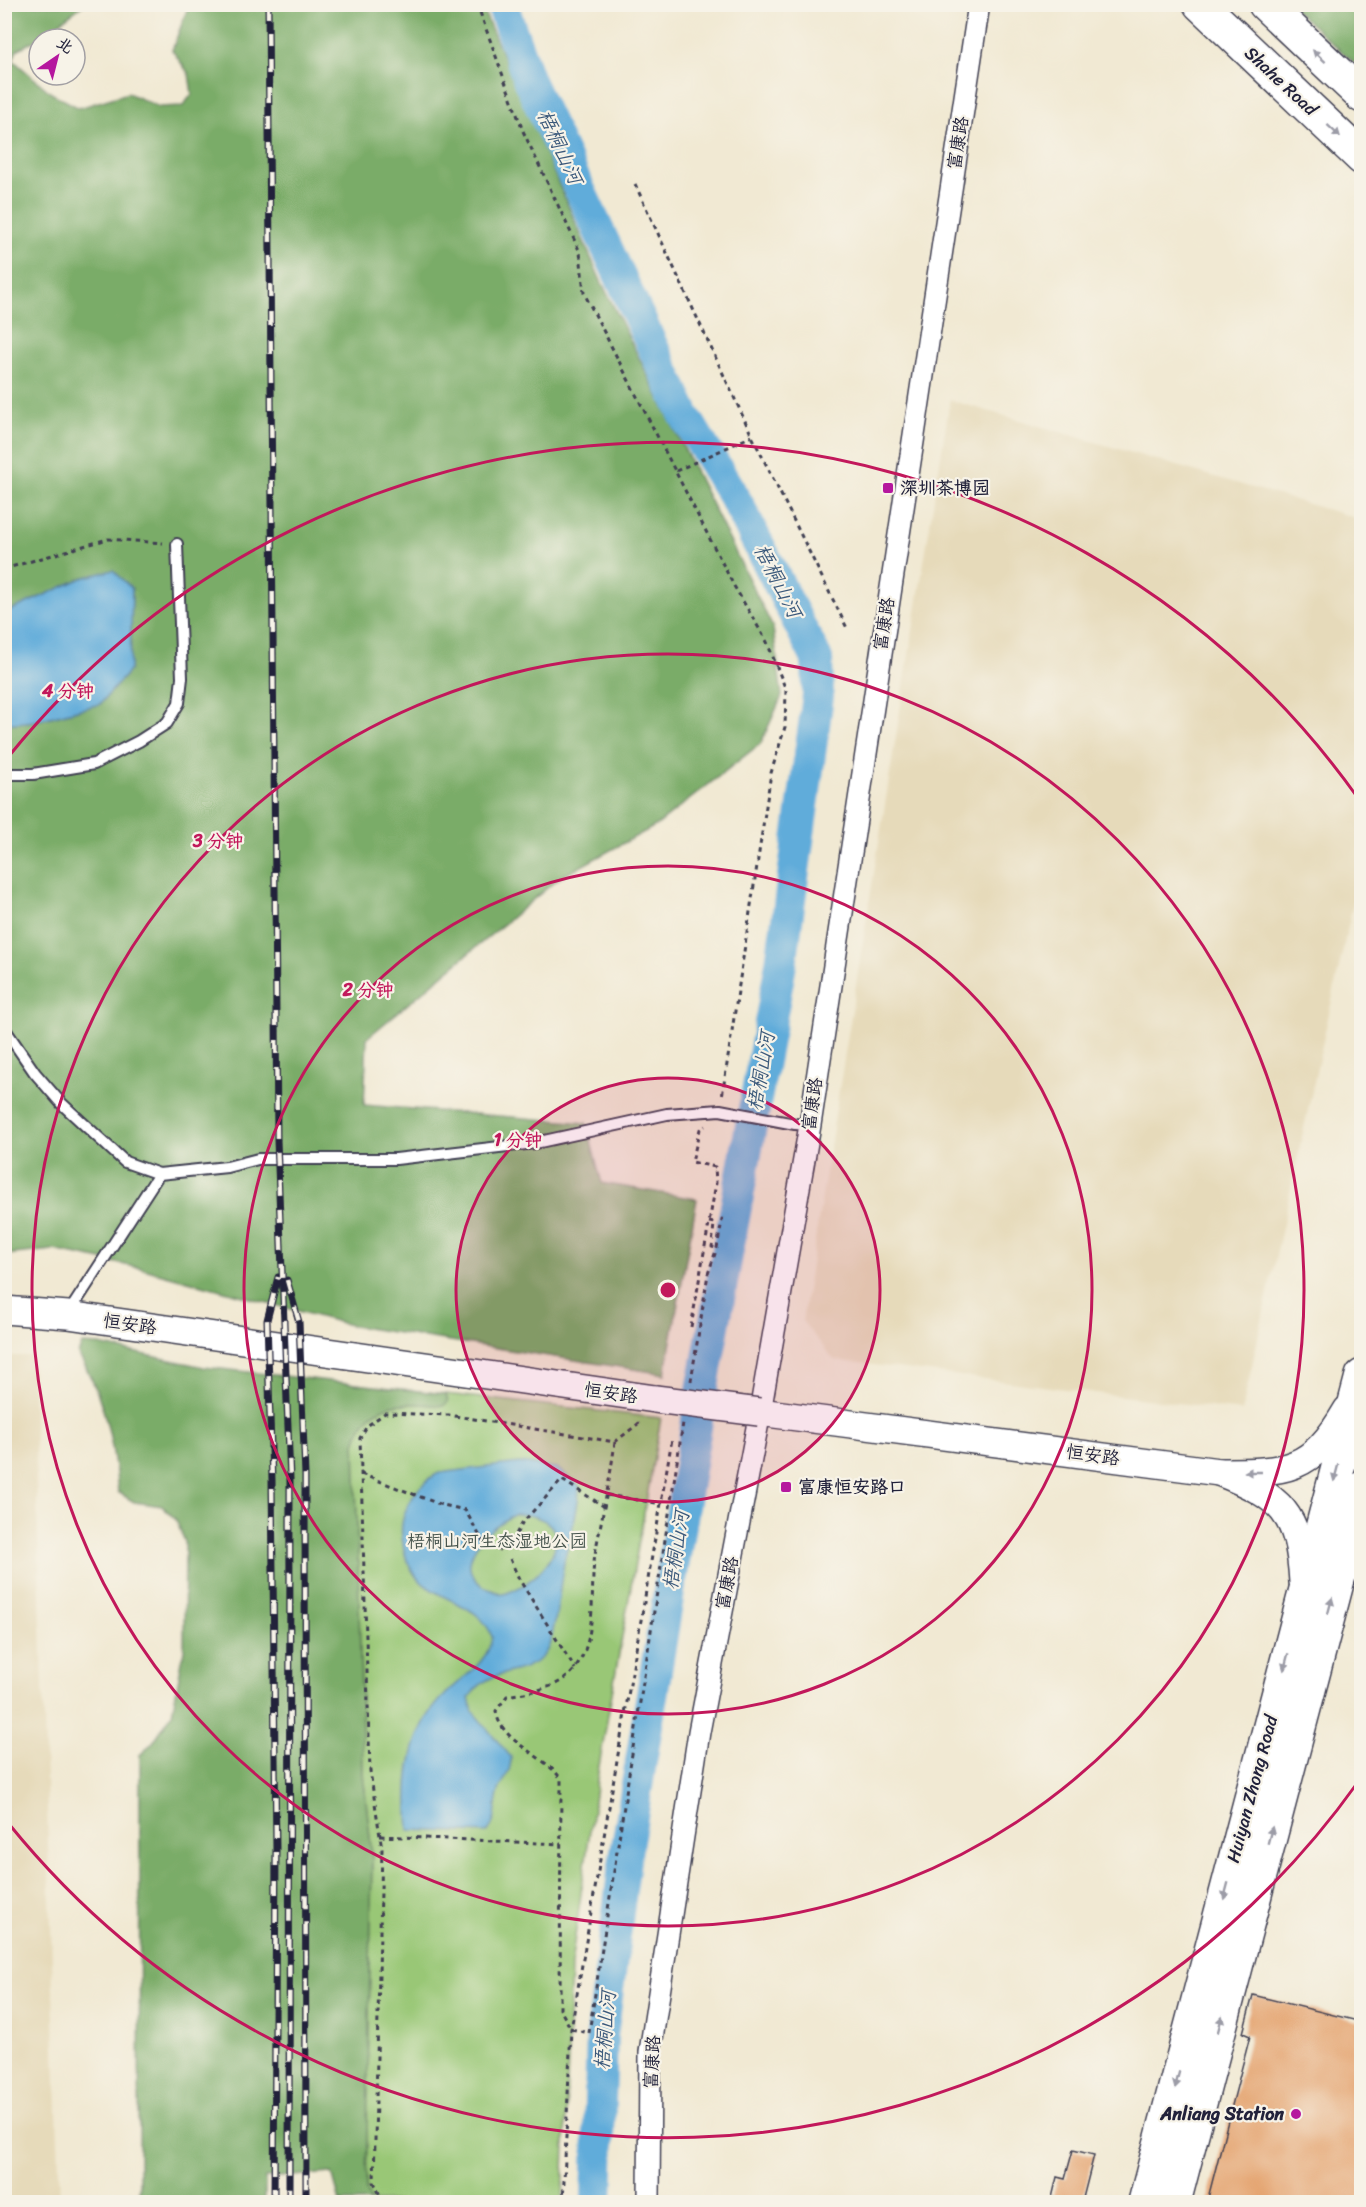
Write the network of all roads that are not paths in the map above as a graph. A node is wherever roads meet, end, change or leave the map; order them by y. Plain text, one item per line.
1 (979, 4) edge
2 (1200, 4) edge
3 (1265, 4) edge
4 (1362, 96) edge
5 (1362, 158) edge
6 (177, 544) road end
7 (4, 774) edge
8 (4, 1028) edge
9 (802, 1124) junction
10 (159, 1174) junction
11 (4, 1310) edge
12 (68, 1315) junction
13 (1360, 1383) edge
14 (759, 1412) junction
15 (1219, 1472) junction
16 (1362, 1488) edge
17 (1355, 1536) edge
18 (1304, 1594) junction
19 (649, 2202) edge
20 (1145, 2202) edge
21 (1174, 2202) edge

1 - 9 street, 富康路
2 -> 5 main road, Shahe Road
4 -> 3 main road
6 - 7 lane
8 - 10 lane
9 - 10 lane
9 - 14 street, 富康路
10 - 12 lane
11 - 12 street, 恒安路
12 - 14 street, 恒安路, bridge
13 -> 15 street
13 -> 18 main road, Huiyan Zhong Road
14 - 15 street, 恒安路
14 - 19 street, 富康路
15 - 18 street
16 - 17 main road, Huiyan Zhong Road
21 -> 17 main road, Huiyan Zhong Road
18 -> 20 main road, Huiyan Zhong Road

